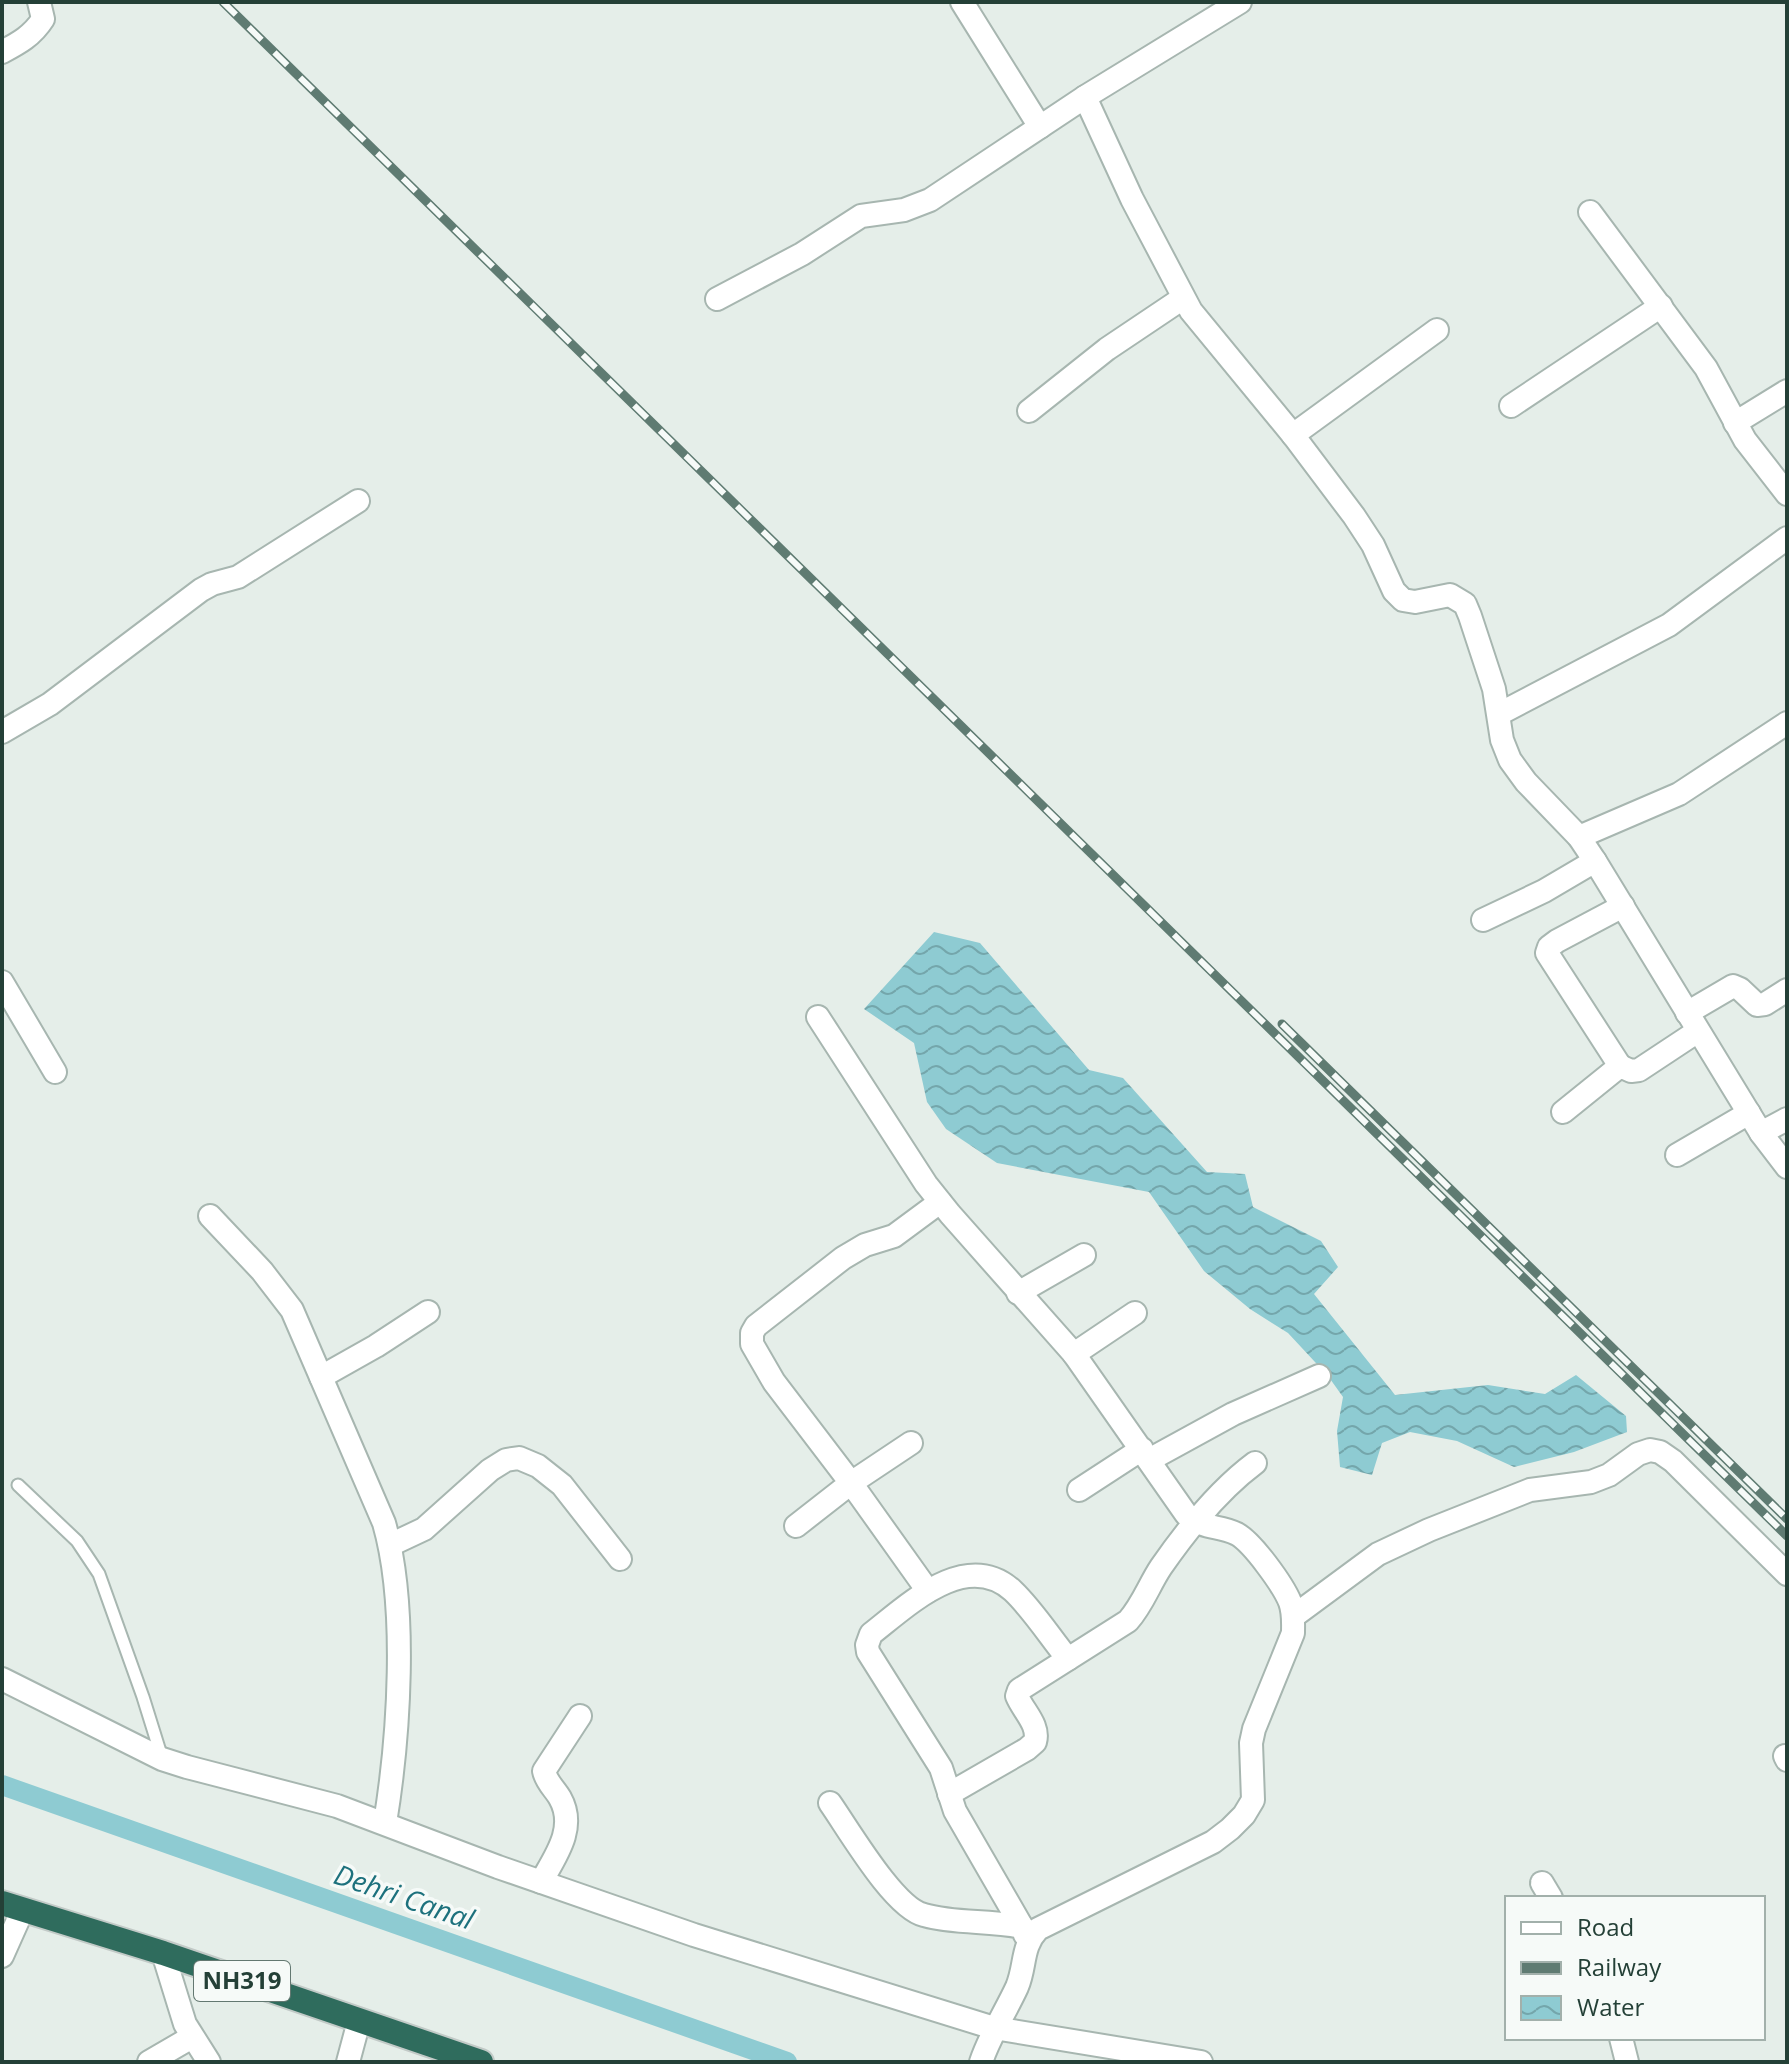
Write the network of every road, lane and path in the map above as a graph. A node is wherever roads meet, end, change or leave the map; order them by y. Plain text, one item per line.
1 (39, 2) edge
2 (962, 2) edge
3 (1240, 2) edge
4 (2, 52) edge
5 (1085, 97) junction
6 (1040, 127) junction
7 (1590, 212) dead end
8 (1183, 298) junction
9 (717, 299) dead end
10 (1661, 306) junction
11 (1437, 330) dead end
12 (1787, 391) edge
13 (1511, 406) dead end
14 (1029, 411) dead end
15 (1735, 423) junction
16 (1293, 435) junction
17 (1787, 494) edge
18 (358, 501) dead end
19 (1787, 538) edge
20 (1499, 714) junction
21 (1787, 723) edge
22 (2, 732) edge
23 (1579, 837) junction
24 (1595, 861) junction
25 (1623, 906) junction
26 (1483, 920) dead end
27 (2, 982) edge
28 (1787, 990) edge
29 (818, 1017) dead end
30 (1692, 1022) junction
31 (1620, 1066) junction
32 (55, 1072) dead end
33 (1563, 1112) dead end
34 (1749, 1113) junction
35 (1787, 1119) edge
36 (1761, 1133) junction
37 (1677, 1155) dead end
38 (1787, 1167) edge
39 (940, 1202) junction
40 (210, 1216) dead end
41 (1084, 1255) dead end
42 (1018, 1293) junction
43 (428, 1312) dead end
44 (1135, 1313) dead end
45 (1074, 1354) junction
46 (1319, 1376) dead end
47 (321, 1377) junction
48 (911, 1443) dead end
49 (1146, 1454) junction
50 (1255, 1463) dead end
51 (851, 1483) junction
52 (18, 1485) dead end
53 (1079, 1490) dead end
54 (1197, 1523) junction
55 (796, 1526) dead end
56 (390, 1545) junction
57 (620, 1559) dead end
58 (1787, 1574) edge
59 (928, 1591) junction
60 (1294, 1616) junction
61 (1068, 1659) junction
62 (2, 1679) edge
63 (580, 1716) dead end
64 (162, 1759) junction
65 (949, 1794) junction
66 (830, 1803) dead end
67 (385, 1823) junction
68 (541, 1882) junction
69 (12, 1906) edge
70 (1025, 1933) junction
71 (163, 1953) junction
72 (2, 1956) edge
73 (359, 2021) junction
74 (994, 2028) junction
75 (192, 2037) junction
76 (1622, 2040) edge
77 (982, 2061) edge
78 (149, 2062) edge
79 (209, 2062) edge
80 (348, 2062) edge
81 (481, 2062) edge
82 (1201, 2062) edge
83 (1627, 2062) edge

1 - 4 street
2 - 6 street
3 - 5 street
5 - 6 street
5 - 8 street
6 - 9 street
7 - 10 street
8 - 14 street
8 - 16 street
10 - 13 street
10 - 15 street
11 - 16 street
12 - 15 street
15 - 17 street
16 - 20 street
18 - 22 street
19 - 20 street
20 - 23 street
21 - 23 street
23 - 24 street
24 - 25 street
24 - 26 street
25 - 30 street
25 - 31 street
27 - 32 street
28 - 30 street
29 - 39 street
30 - 31 street
30 - 34 street
31 - 33 street
34 - 36 street
34 - 37 street
35 - 36 street
36 - 38 street
39 - 42 street
39 - 51 street
40 - 47 street
41 - 42 street
42 - 45 street
43 - 47 street
44 - 45 street
45 - 49 street
46 - 49 street
47 - 56 street
48 - 51 street
49 - 53 street
49 - 54 street
50 - 54 street
51 - 55 street
51 - 59 street
52 - 64 lane
54 - 60 street
54 - 61 street
56 - 57 street
56 - 67 street
58 - 60 street
59 - 61 street
59 - 65 street
60 - 70 street
61 - 65 street
62 - 64 street
63 - 68 street
64 - 67 street
65 - 70 street
66 - 70 street
67 - 68 street
68 - 74 street
69 - 71 highway, NH319
69 - 72 street
70 - 74 street
71 - 73 highway, NH319
71 - 75 street
73 - 80 street
73 - 81 highway, NH319
74 - 77 street
74 - 82 street
75 - 78 street
75 - 79 street
76 - 83 street

